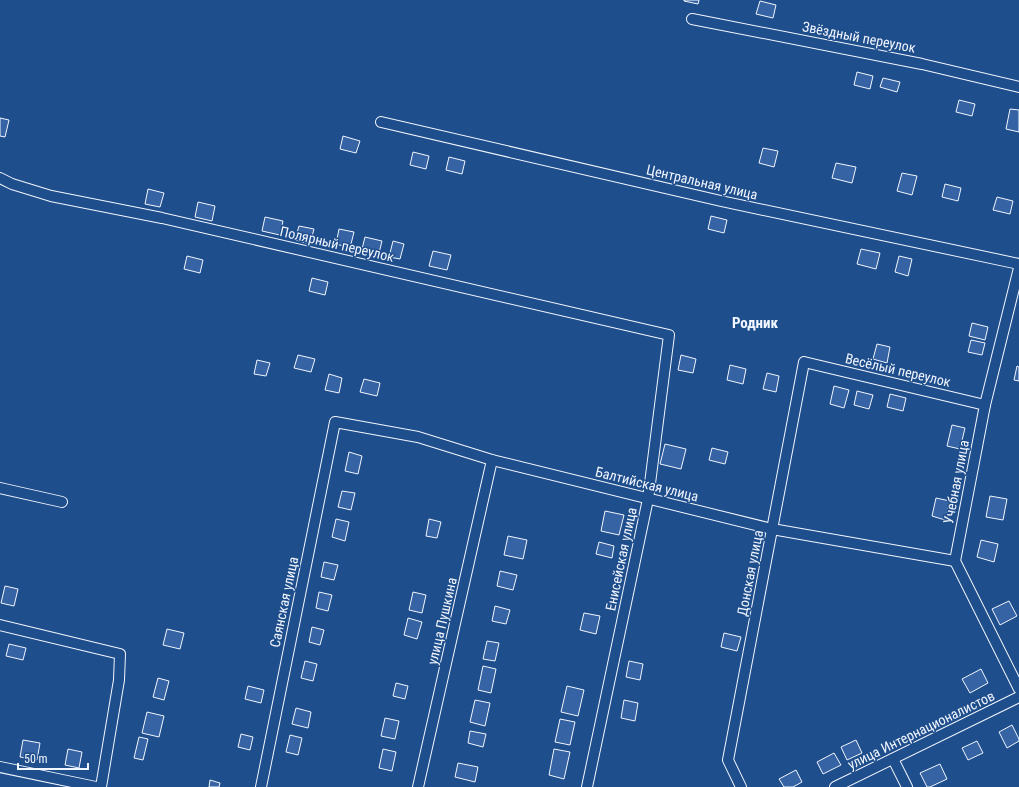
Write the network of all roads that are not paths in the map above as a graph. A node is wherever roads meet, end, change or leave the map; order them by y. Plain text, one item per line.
1 (692, 19) dead end
2 (1019, 87) edge
3 (381, 122) dead end
4 (0, 178) edge
5 (1019, 264) edge
6 (1019, 268) edge
7 (669, 335) joint
8 (804, 362) joint
9 (985, 405) junction
10 (335, 422) joint
11 (492, 460) junction
12 (0, 488) edge
13 (648, 499) junction
14 (62, 502) dead end
15 (772, 529) junction
16 (955, 561) junction
17 (0, 625) edge
18 (1019, 689) edge
19 (1019, 697) edge
20 (893, 759) junction
21 (0, 767) edge
22 (96, 787) edge
23 (101, 787) edge
24 (261, 787) edge
25 (418, 787) edge
26 (587, 787) edge
27 (741, 787) edge
28 (835, 787) edge
29 (907, 787) edge

1 - 2 street, Звёздный переулок
3 - 5 street, Центральная улица
4 - 7 street, Полярный переулок
6 - 9 street, Учебная улица
7 - 13 street, Енисейская улица
8 - 9 street, Весёлый переулок
8 - 15 street, Донская улица
9 - 16 street, Учебная улица
10 - 11 street, Балтийская улица
10 - 24 street, Саянская улица
11 - 13 street, Балтийская улица
11 - 25 street, улица Пушкина
12 - 14 street
13 - 15 street, Балтийская улица
13 - 26 street, Енисейская улица
15 - 16 street, Балтийская улица
15 - 27 street, Донская улица
16 - 18 street
17 - 23 street
19 - 20 street, улица Интернационалистов
20 - 28 street, улица Интернационалистов
20 - 29 street
21 - 22 street

